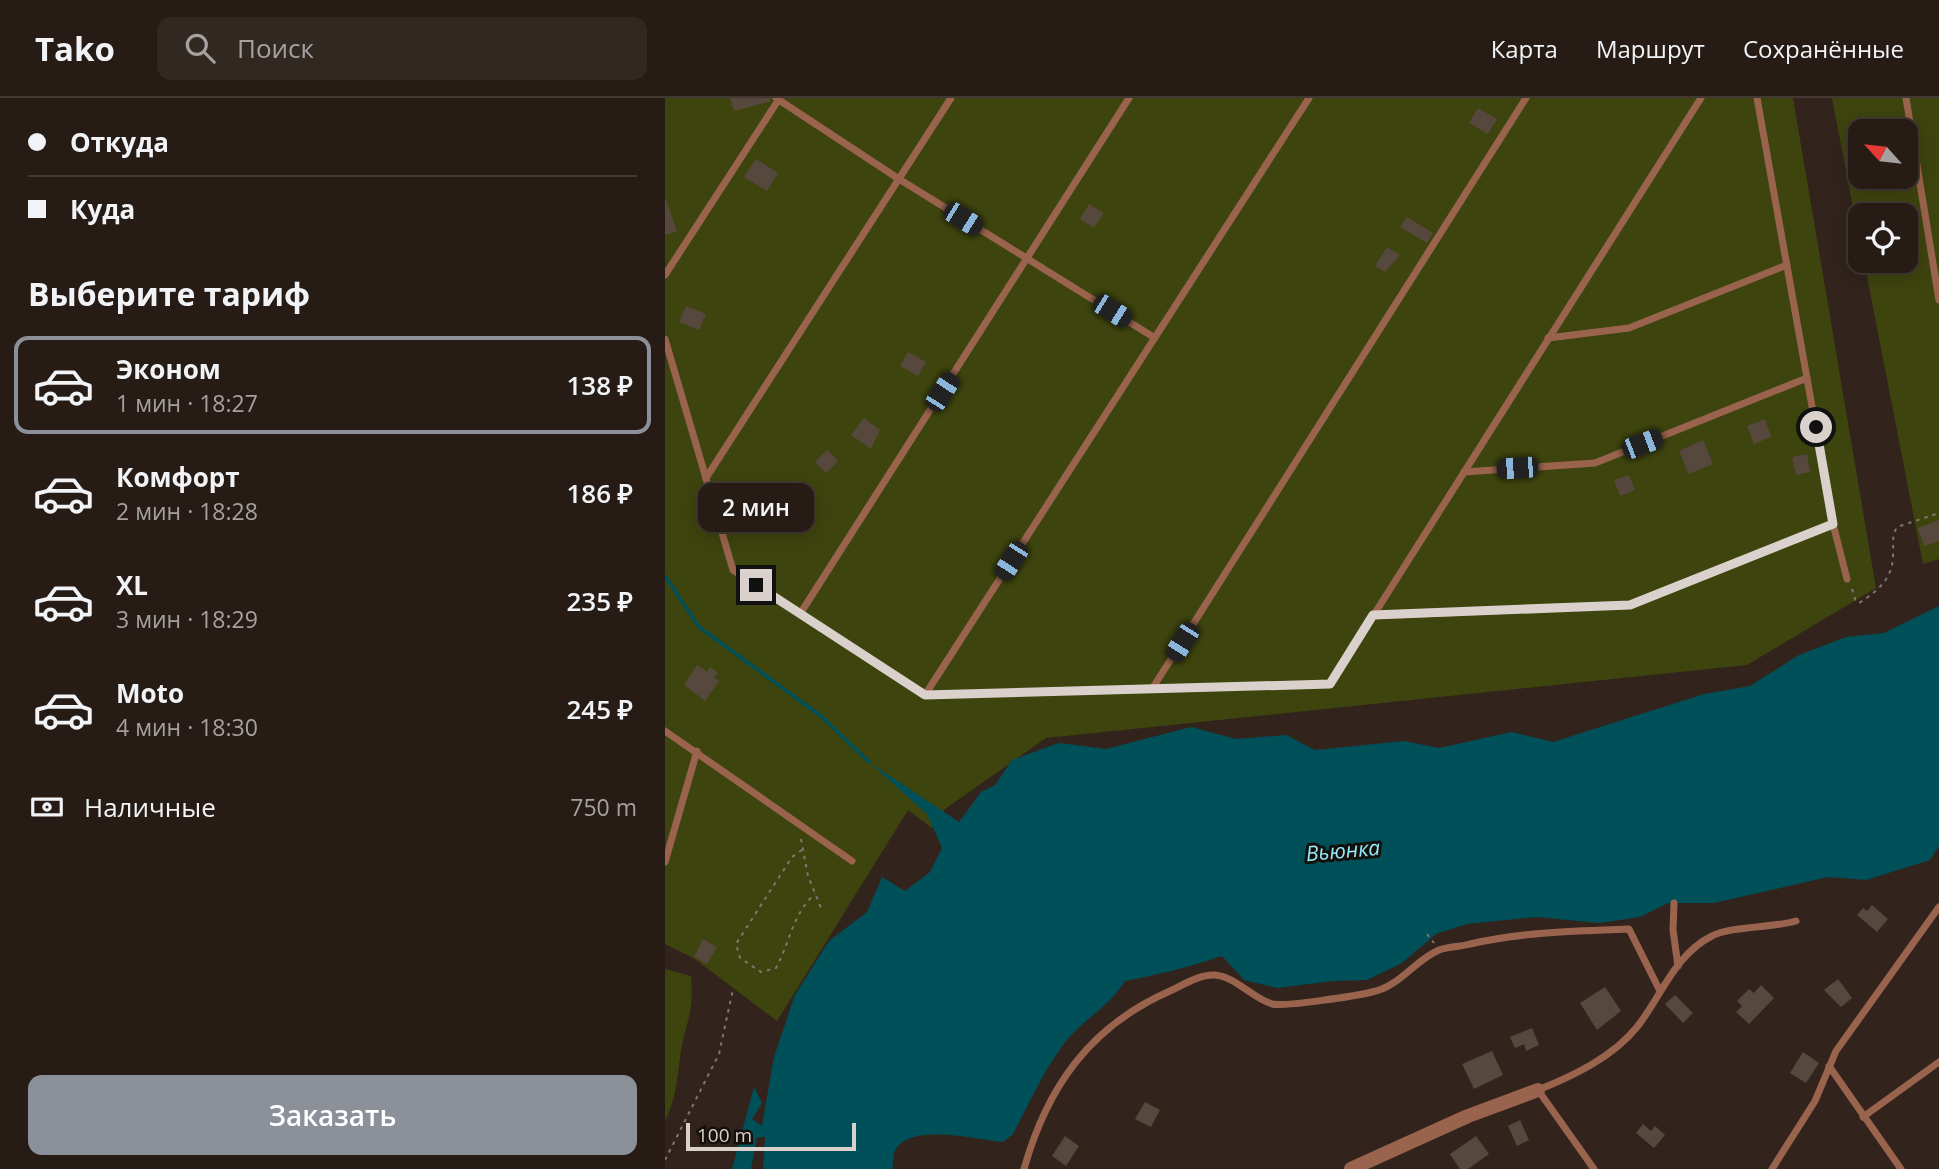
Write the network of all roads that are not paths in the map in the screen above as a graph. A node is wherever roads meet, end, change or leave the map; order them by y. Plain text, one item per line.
1 (951, 98) edge
2 (1129, 98) edge
3 (1309, 98) edge
4 (1526, 98) edge
5 (1700, 98) edge
6 (1757, 98) edge
7 (1906, 98) edge
8 (778, 99) edge
9 (899, 179) junction
10 (1028, 258) junction
11 (1787, 265) junction
12 (665, 275) edge
13 (1939, 300) edge
14 (665, 338) edge
15 (1155, 338) junction
16 (1548, 338) junction
17 (1807, 378) junction
18 (1464, 472) junction
19 (706, 478) junction
20 (1833, 524) junction
21 (1847, 579) road end
22 (800, 614) junction
23 (1373, 615) junction
24 (1152, 689) junction
25 (925, 695) junction
26 (665, 731) edge
27 (697, 751) junction
28 (852, 861) dead end
29 (665, 862) edge
30 (1675, 903) dead end
31 (1939, 907) edge
32 (1796, 921) dead end
33 (1678, 966) junction
34 (1660, 991) junction
35 (1939, 1062) edge
36 (1829, 1066) junction
37 (1538, 1090) junction
38 (1863, 1117) junction
39 (1024, 1169) edge
40 (1351, 1169) edge
41 (1594, 1169) edge
42 (1772, 1169) edge
43 (1901, 1169) edge

1 - 9 lane
2 - 10 lane
3 - 15 lane
4 - 24 lane
5 - 16 lane
6 - 11 lane
7 - 13 lane
8 - 9 lane
8 - 12 lane
9 - 10 lane
9 - 19 lane
10 - 15 lane
10 - 22 lane
11 - 16 lane
11 - 17 lane
14 - 19 lane
15 - 25 lane
16 - 18 lane
17 - 18 lane
17 - 20 lane
18 - 23 lane
19 - 22 lane
20 - 21 lane
20 - 23 lane
22 - 25 lane
23 - 24 lane
24 - 25 lane
26 - 27 lane
27 - 28 lane
27 - 29 lane
30 - 33 lane
31 - 36 lane
32 - 33 lane
33 - 34 lane
34 - 37 lane
34 - 39 lane
35 - 38 lane
36 - 38 lane
36 - 42 lane
37 - 40 street
37 - 41 lane
38 - 43 lane

